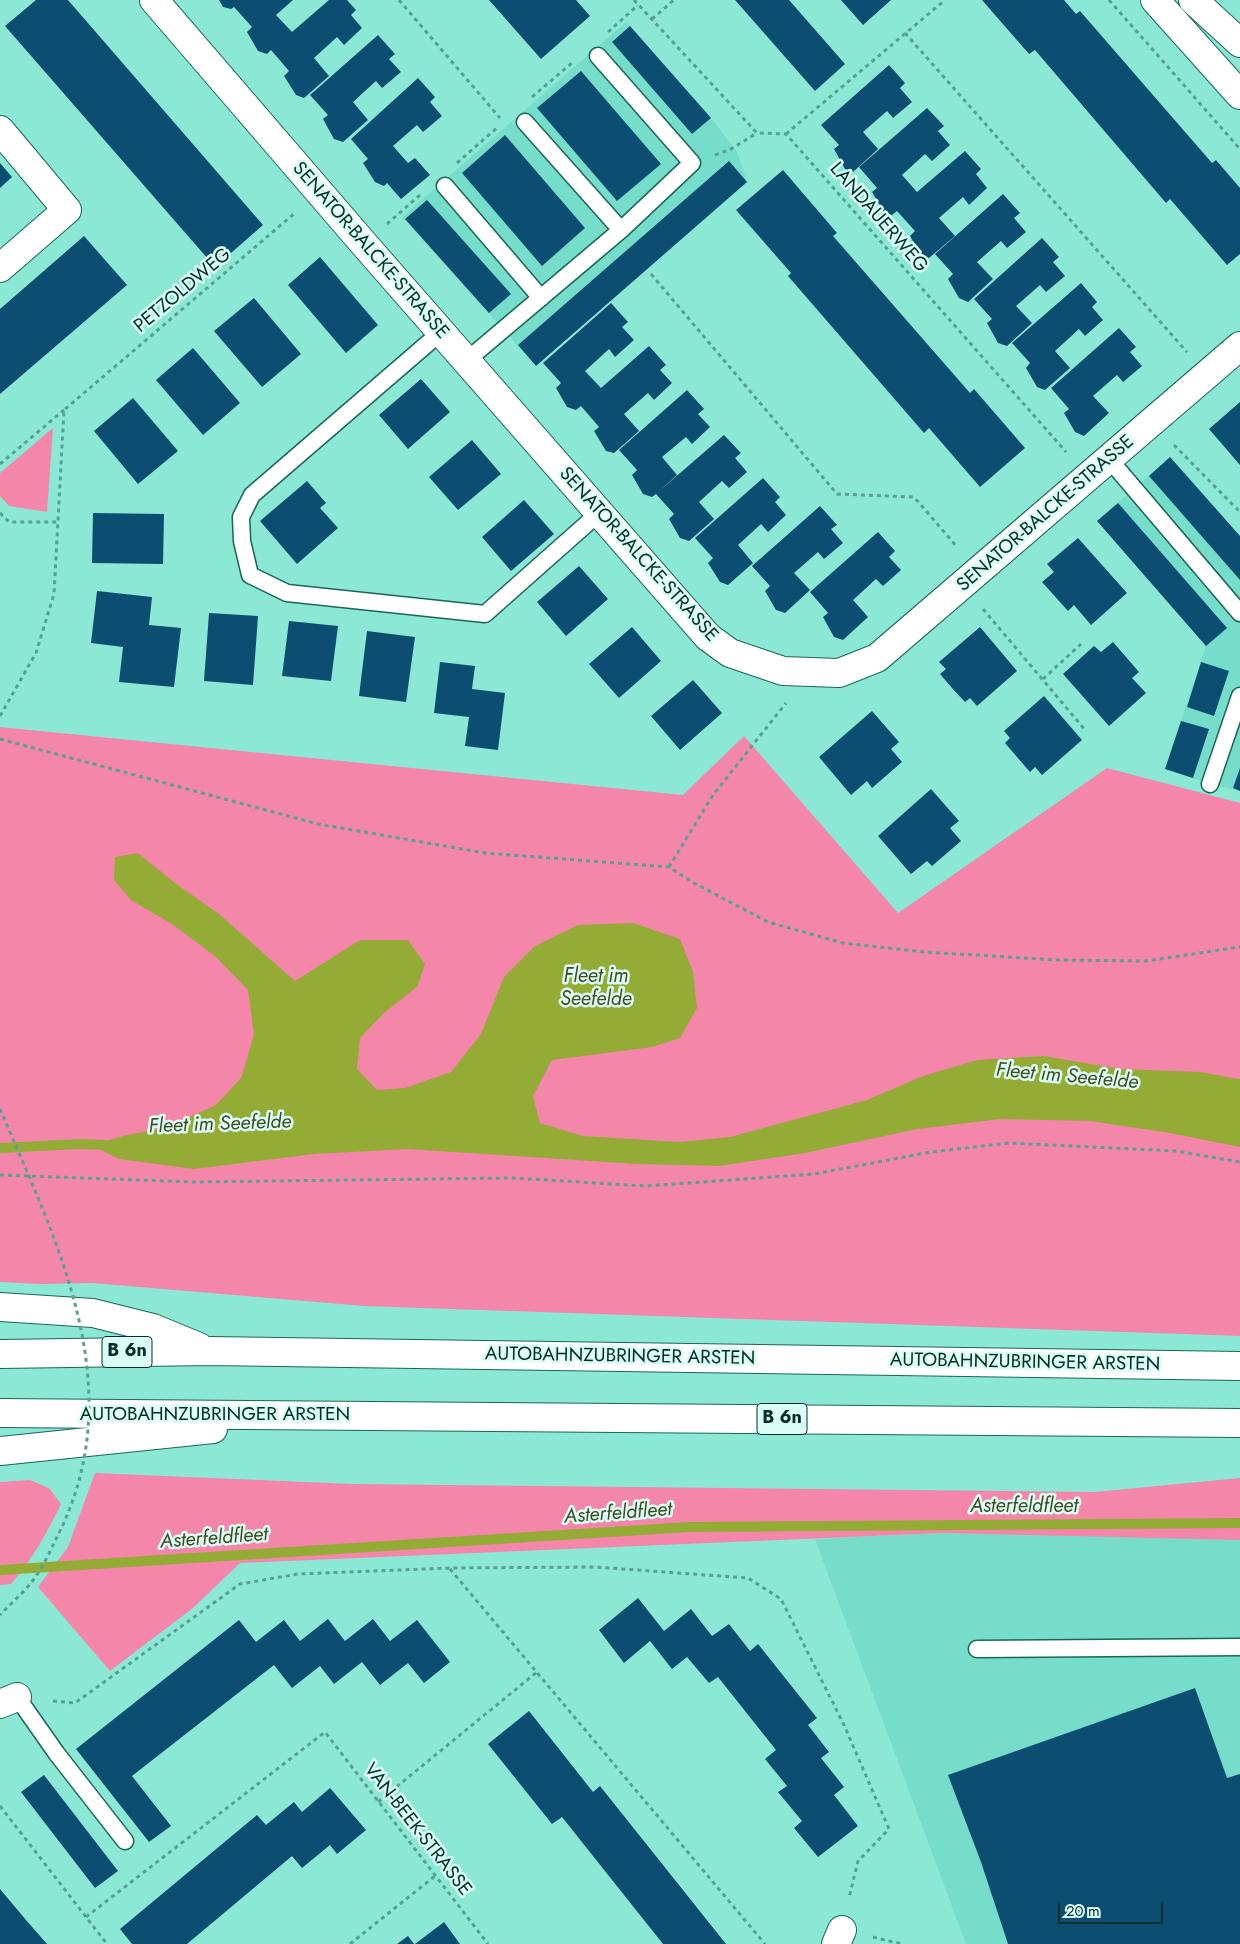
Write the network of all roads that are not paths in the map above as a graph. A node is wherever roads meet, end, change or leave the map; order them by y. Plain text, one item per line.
1 (154, 0) edge
2 (1155, 0) edge
3 (1193, 0) edge
4 (1240, 44) edge
5 (598, 56) dead end
6 (1240, 95) edge
7 (525, 122) dead end
8 (0, 130) edge
9 (445, 186) dead end
10 (621, 230) junction
11 (0, 268) edge
12 (541, 298) junction
13 (441, 332) junction
14 (1240, 346) edge
15 (466, 361) junction
16 (1109, 459) junction
17 (599, 513) junction
18 (1240, 613) edge
19 (1240, 696) edge
20 (1210, 784) dead end
21 (0, 1307) edge
22 (210, 1351) junction
23 (0, 1354) edge
24 (1240, 1366) edge
25 (0, 1413) edge
26 (324, 1415) junction
27 (1240, 1422) edge
28 (0, 1451) edge
29 (1240, 1647) edge
30 (977, 1649) dead end
31 (8, 1700) edge
32 (125, 1841) dead end

1 - 13 main road, SENATOR-BALCKE-STRASSE
2 - 6 main road
3 - 4 main road
5 - 10 lane
7 - 10 lane
8 - 11 main road
9 - 12 lane
10 - 12 lane
12 - 15 lane
13 - 15 main road, SENATOR-BALCKE-STRASSE
13 - 17 lane
14 - 16 main road, SENATOR-BALCKE-STRASSE
15 - 17 main road, SENATOR-BALCKE-STRASSE
16 - 17 main road, SENATOR-BALCKE-STRASSE
16 - 18 lane
19 - 20 lane
21 - 22 main road
22 - 23 main road, AUTOBAHNZUBRINGER ARSTEN / B 6n
22 - 24 main road, AUTOBAHNZUBRINGER ARSTEN / B 6n
25 - 26 main road, AUTOBAHNZUBRINGER ARSTEN / B 6n
26 - 27 main road, AUTOBAHNZUBRINGER ARSTEN / B 6n
26 - 28 main road
29 - 30 lane
31 - 32 lane

